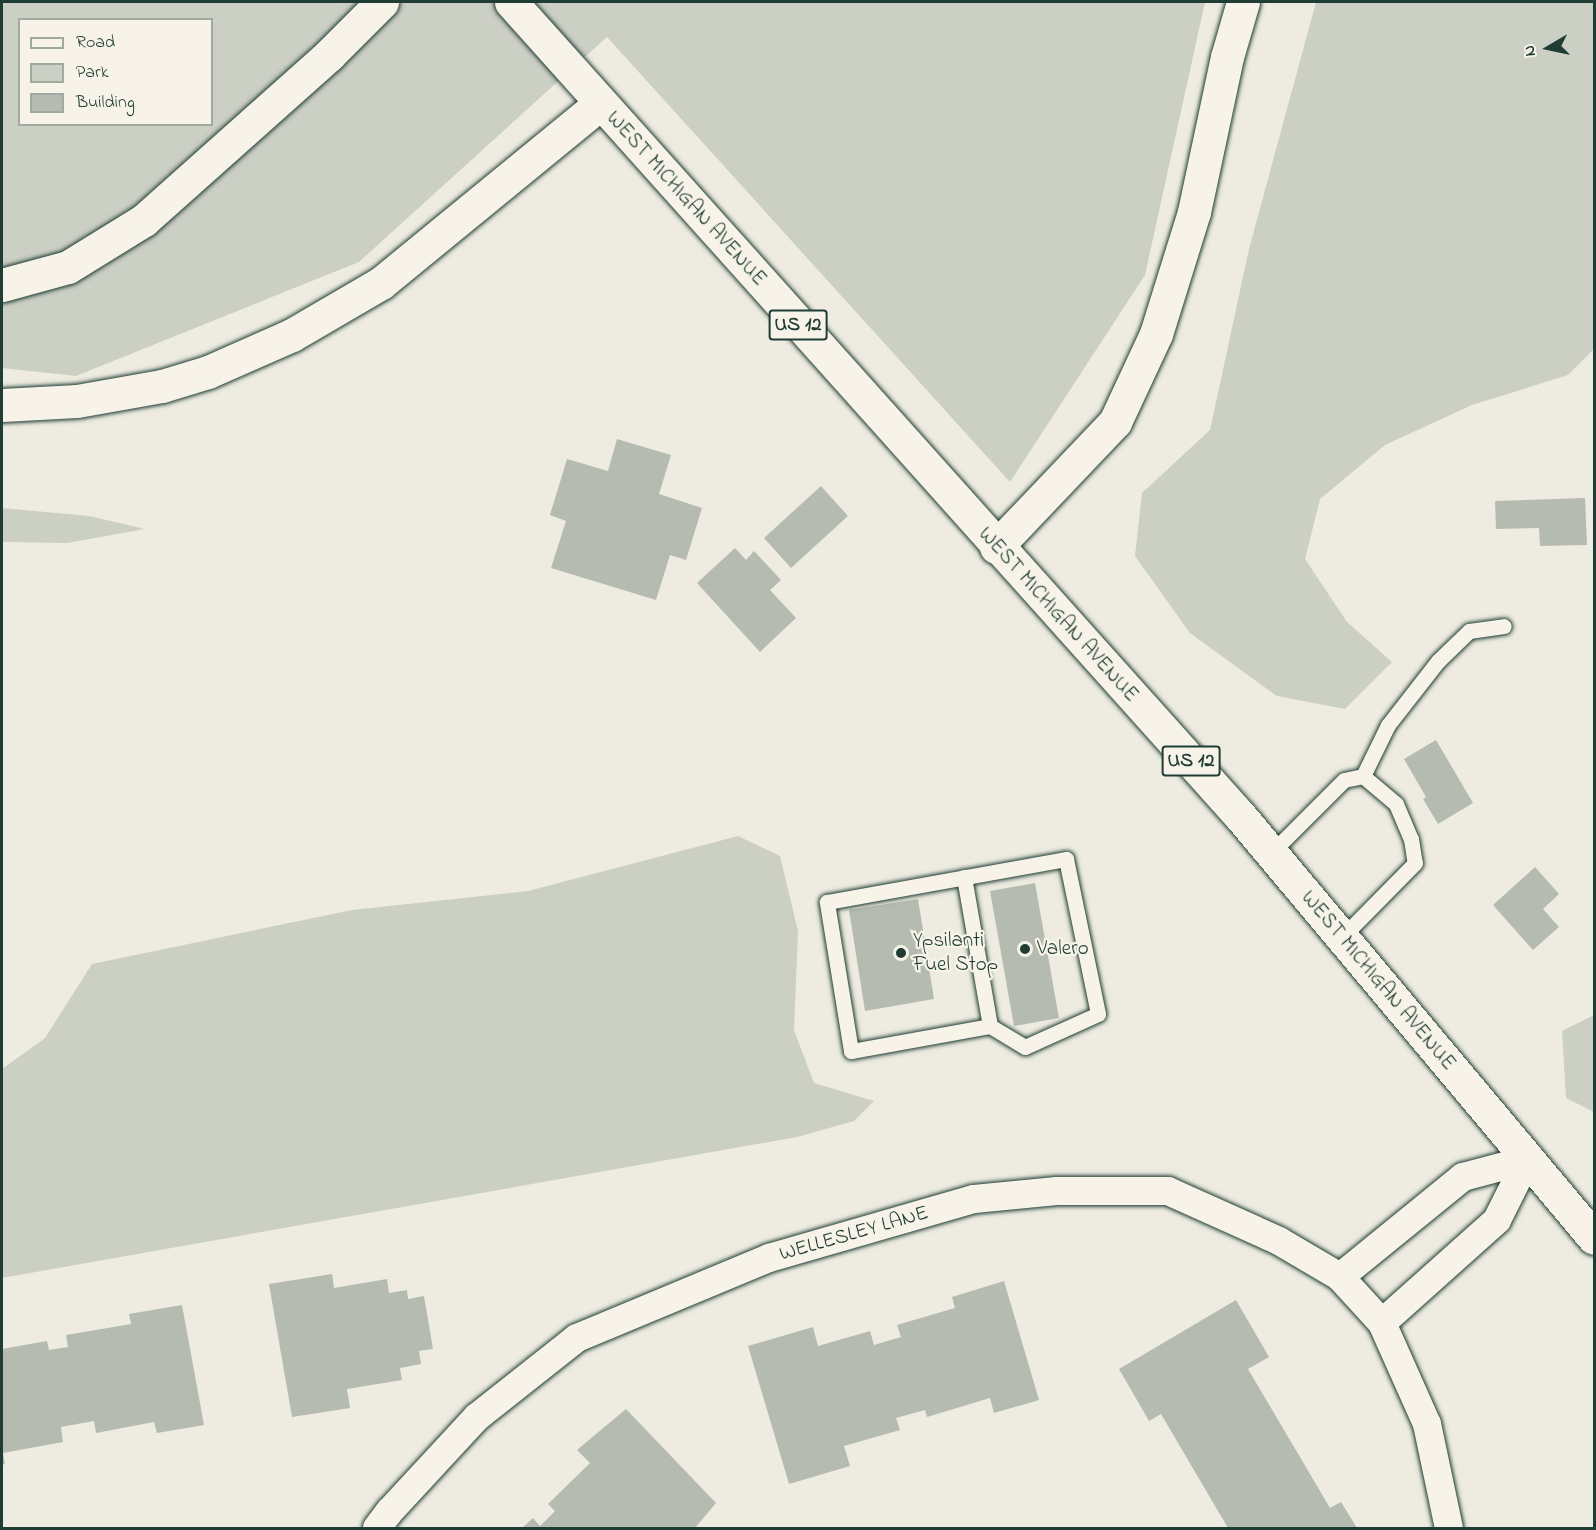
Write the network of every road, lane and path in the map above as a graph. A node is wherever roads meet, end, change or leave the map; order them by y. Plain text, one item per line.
1 (382, 2) edge
2 (511, 2) edge
3 (1243, 2) edge
4 (600, 104) junction
5 (2, 285) edge
6 (2, 405) edge
7 (996, 547) junction
8 (1504, 626) dead end
9 (1363, 776) junction
10 (1271, 853) junction
11 (964, 877) junction
12 (1341, 937) junction
13 (990, 1026) junction
14 (1527, 1160) junction
15 (1594, 1238) edge
16 (1340, 1277) junction
17 (1382, 1323) junction
18 (377, 1528) edge
19 (1449, 1528) edge

1 - 5 highway
2 - 4 highway, WEST MICHIGAN AVENUE / US 12
3 - 7 highway
4 - 6 highway
4 - 7 highway, WEST MICHIGAN AVENUE / US 12
7 - 10 highway, WEST MICHIGAN AVENUE / US 12
8 - 9 lane
9 - 10 lane
9 - 12 lane
10 - 12 highway, WEST MICHIGAN AVENUE / US 12
11 - 13 lane
11 - 13 lane
11 - 13 lane
12 - 14 highway, WEST MICHIGAN AVENUE / US 12
14 - 15 highway, WEST MICHIGAN AVENUE / US 12
14 - 16 street
14 - 17 street
16 - 17 street, WELLESLEY LANE
16 - 18 street, WELLESLEY LANE
17 - 19 street, WELLESLEY LANE

